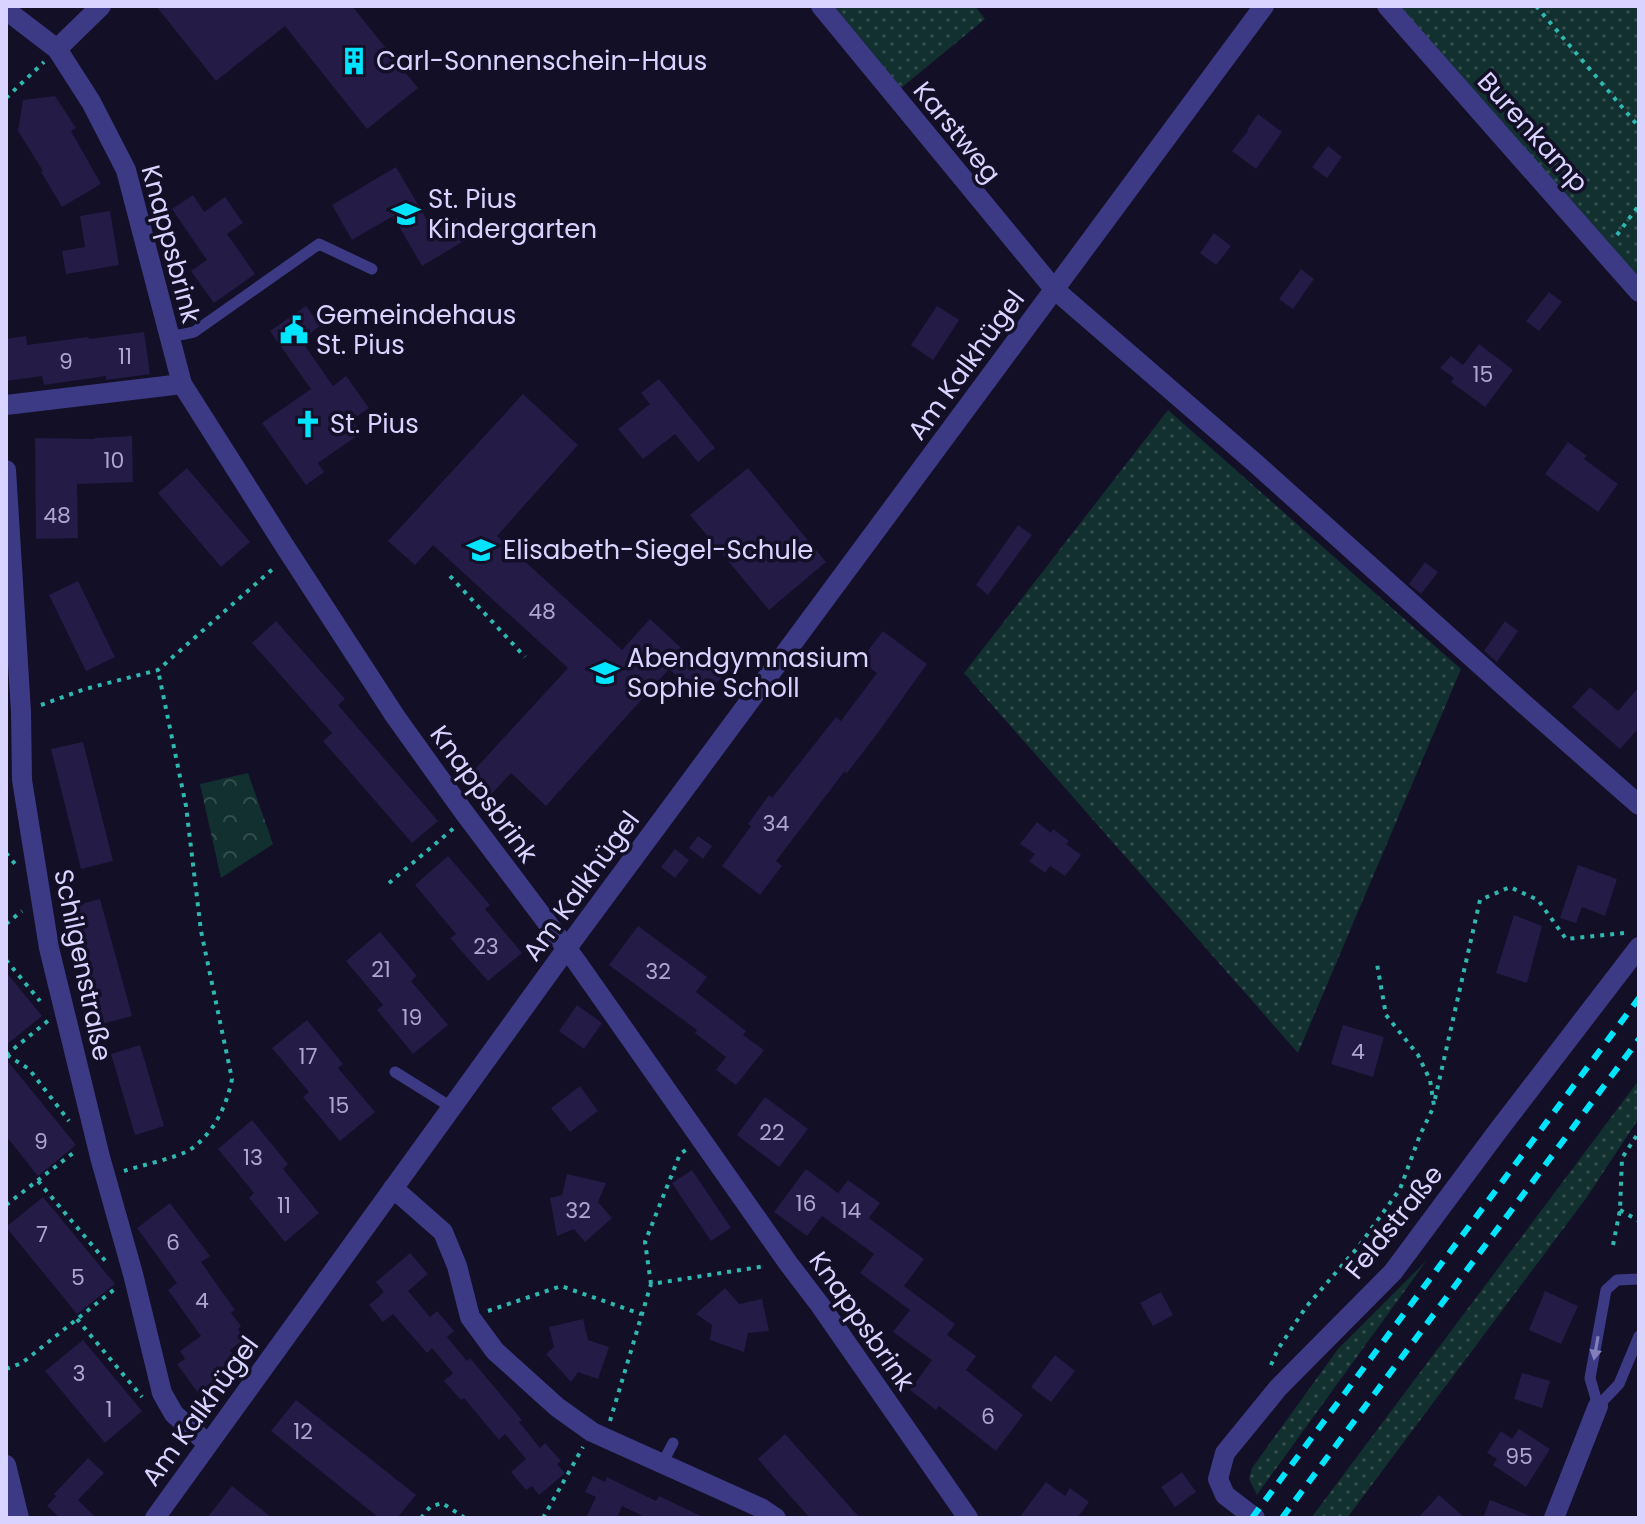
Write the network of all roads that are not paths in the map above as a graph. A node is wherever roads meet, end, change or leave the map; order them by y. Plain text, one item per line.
1 (101, 6) edge
2 (821, 6) edge
3 (1264, 6) edge
4 (1387, 6) edge
5 (6, 10) edge
6 (57, 49) junction
7 (372, 269) dead end
8 (1054, 289) junction
9 (1639, 292) edge
10 (170, 337) junction
11 (182, 384) junction
12 (6, 405) edge
13 (6, 470) edge
14 (7, 498) edge
15 (1639, 805) edge
16 (1632, 940) edge
17 (567, 948) junction
18 (395, 1072) dead end
19 (451, 1107) junction
20 (393, 1188) junction
21 (1639, 1279) edge
22 (1639, 1336) edge
23 (1598, 1406) junction
24 (207, 1443) junction
25 (673, 1443) dead end
26 (662, 1464) junction
27 (6, 1465) edge
28 (19, 1518) edge
29 (155, 1518) edge
30 (776, 1518) edge
31 (968, 1518) edge
32 (1255, 1518) edge
33 (1554, 1518) edge

1 - 6 street
2 - 8 street, Karstweg
3 - 8 street, Am Kalkhügel
4 - 9 street, Burenkamp
5 - 6 street, Knappsbrink
6 - 10 street, Knappsbrink
7 - 10 lane
8 - 15 street, Am Kalkhügel
8 - 17 street, Am Kalkhügel
10 - 11 street, Knappsbrink
11 - 12 street
11 - 17 street, Knappsbrink
13 - 14 street, Schilgenstraße
14 - 24 street, Schilgenstraße
16 - 32 street, Feldstraße
17 - 19 street, Am Kalkhügel
17 - 31 street, Knappsbrink
18 - 19 lane
19 - 20 street, Am Kalkhügel
20 - 24 street, Am Kalkhügel
20 - 26 street
21 -> 23 lane
22 - 23 lane
23 - 33 street
24 - 29 street, Am Kalkhügel
25 - 26 lane
26 - 30 street
27 - 28 street

